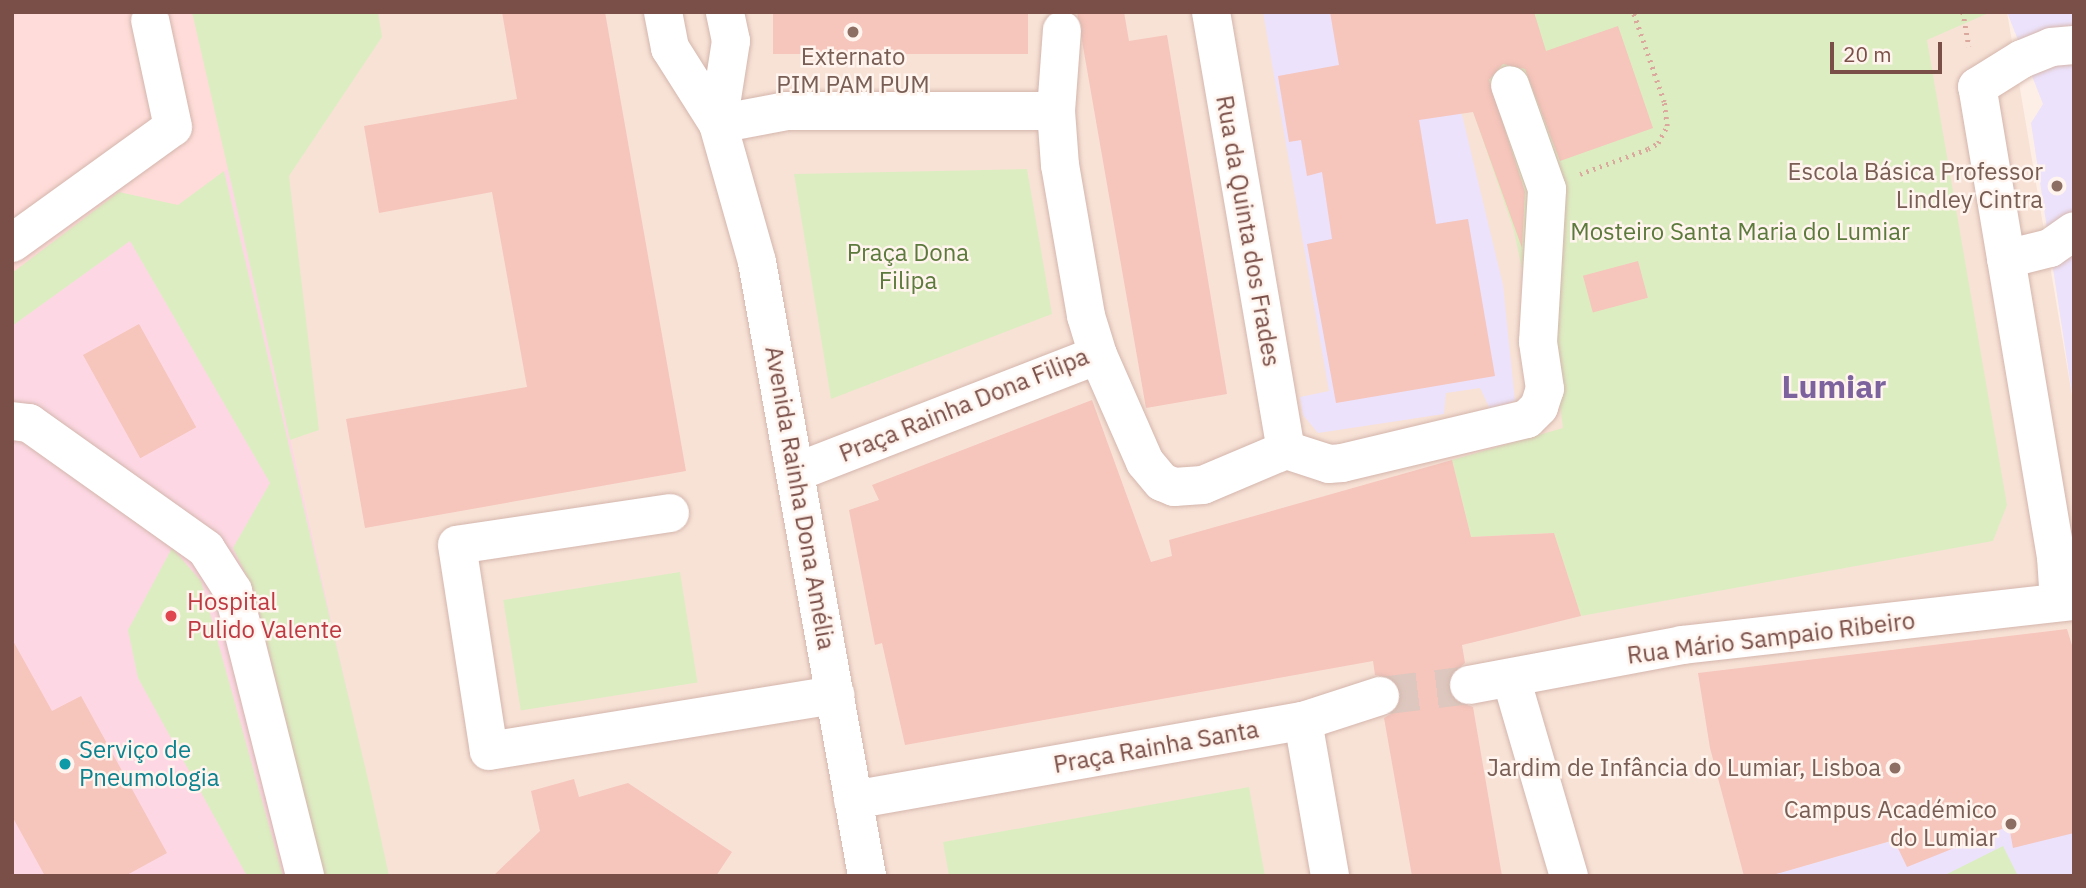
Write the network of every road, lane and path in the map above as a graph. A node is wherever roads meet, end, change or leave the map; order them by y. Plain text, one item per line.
1 (663, 12) edge
2 (725, 12) edge
3 (1210, 12) edge
4 (1633, 12) edge
5 (150, 20) dead end
6 (1062, 30) dead end
7 (2074, 46) edge
8 (1510, 85) dead end
9 (1056, 111) junction
10 (718, 124) junction
11 (1546, 189) junction
12 (2074, 230) edge
13 (12, 243) edge
14 (2006, 259) junction
15 (1098, 355) junction
16 (12, 421) edge
17 (1286, 450) junction
18 (796, 472) junction
19 (670, 513) dead end
20 (2066, 601) edge
21 (1511, 678) junction
22 (1469, 685) tunnel mouth
23 (835, 695) junction
24 (1380, 696) tunnel mouth
25 (1303, 721) junction
26 (853, 800) junction
27 (305, 876) edge
28 (867, 876) edge
29 (1330, 876) edge
30 (1569, 876) edge

1 - 10 street, Avenida Rainha Dona Amélia
2 - 10 street, Avenida Rainha Dona Amélia
3 - 17 street, Rua da Quinta dos Frades
4 - 11 path
5 - 13 street
6 - 9 street
7 - 14 street
8 - 11 street
9 - 10 street
9 - 15 street, Praça Rainha Dona Filipa
10 - 18 street, Avenida Rainha Dona Amélia
11 - 17 street
12 - 14 street
14 - 20 street
15 - 17 street
15 - 18 street, Praça Rainha Dona Filipa
16 - 27 street
18 - 23 street, Avenida Rainha Dona Amélia
19 - 23 street
20 - 21 street, Rua Mário Sampaio Ribeiro
21 - 22 street, Rua Mário Sampaio Ribeiro
21 - 30 street
23 - 26 street, Avenida Rainha Dona Amélia
24 - 25 street
25 - 26 street, Praça Rainha Santa
25 - 29 street
26 - 28 street, Avenida Rainha Dona Amélia

